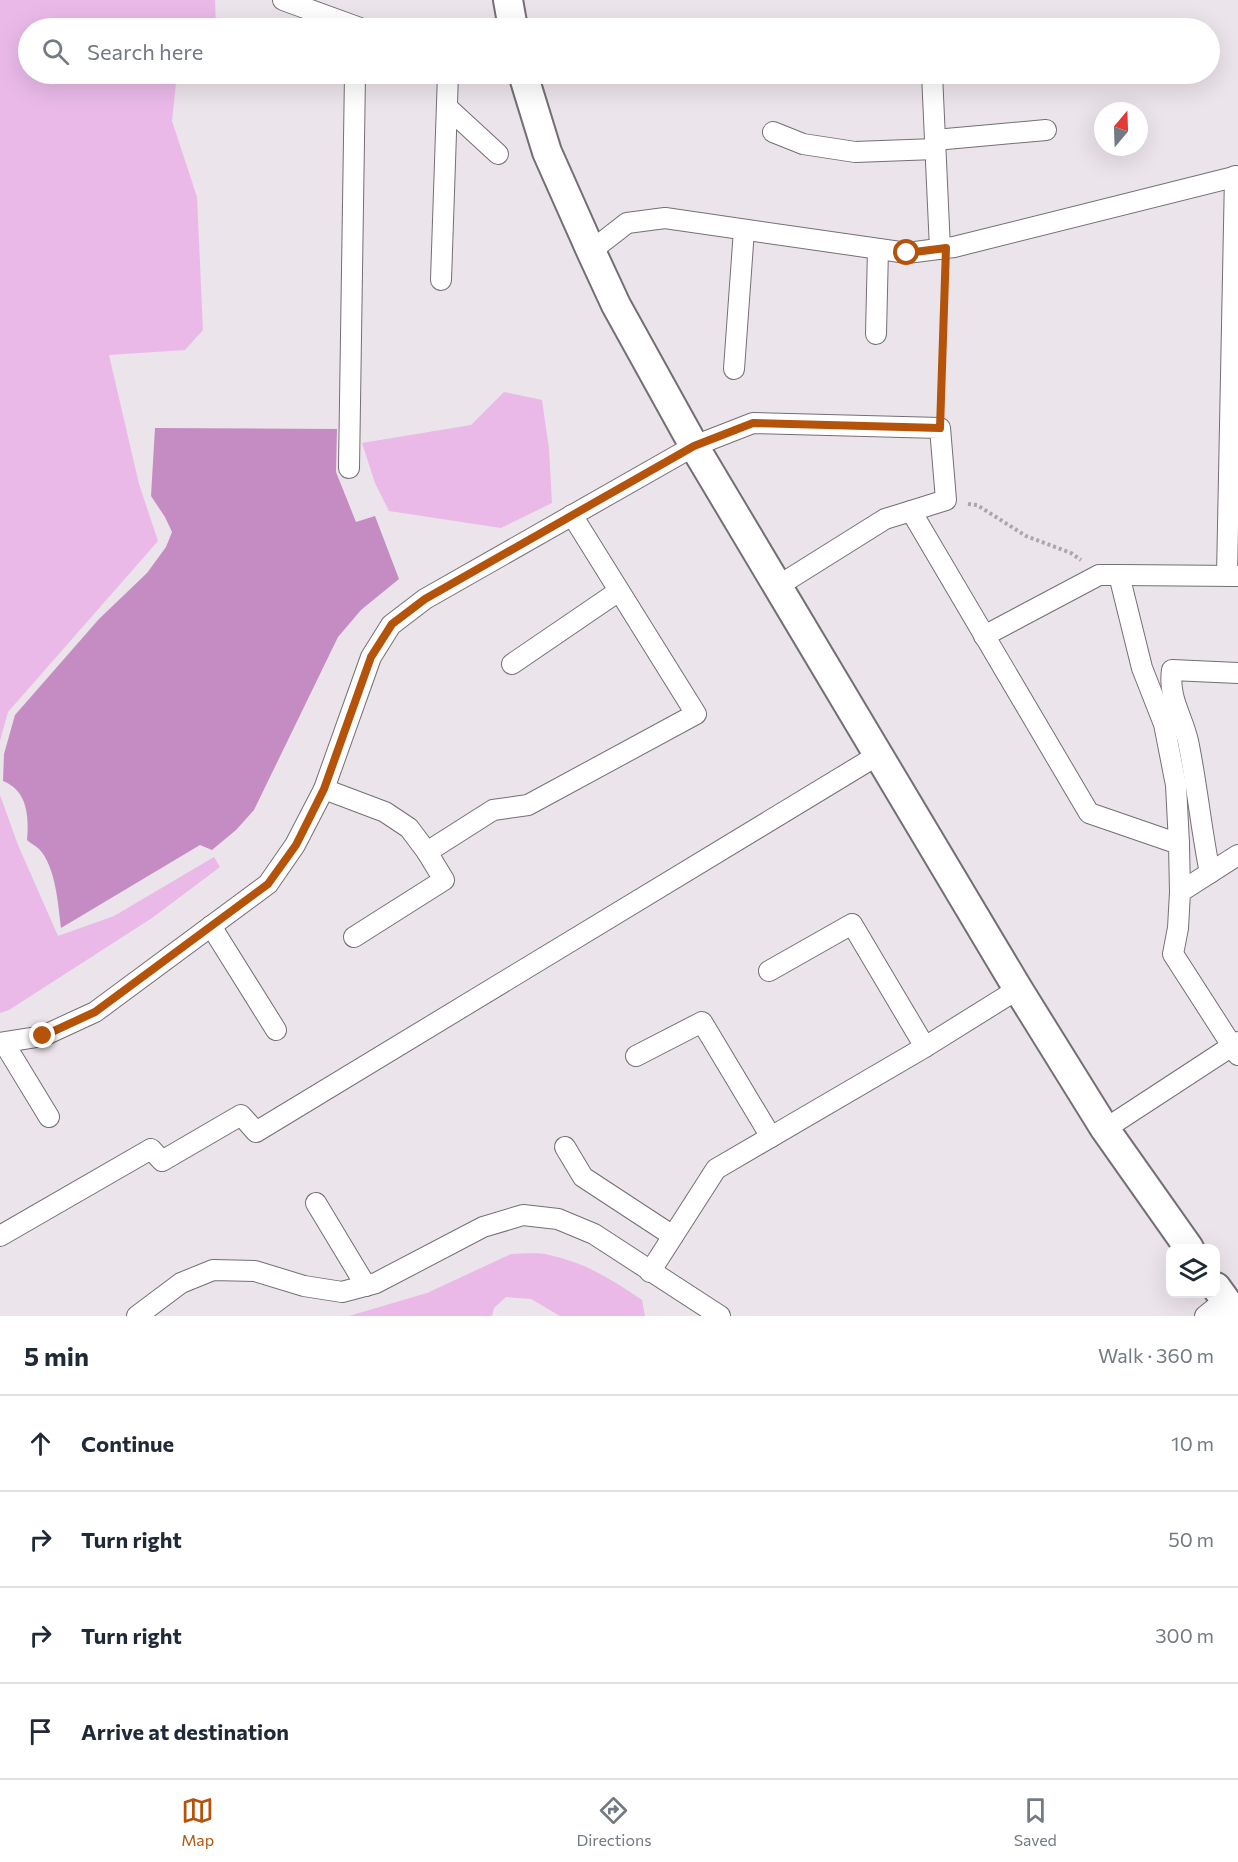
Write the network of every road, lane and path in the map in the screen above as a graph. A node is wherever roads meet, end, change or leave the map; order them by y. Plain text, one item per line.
1 (283, 0) edge
2 (508, 0) edge
3 (331, 18) edge
4 (511, 18) edge
5 (355, 84) edge
6 (448, 84) edge
7 (526, 84) edge
8 (932, 84) edge
9 (447, 107) junction
10 (1046, 129) dead end
11 (773, 132) dead end
12 (935, 145) junction
13 (498, 154) dead end
14 (1236, 176) edge
15 (744, 230) junction
16 (943, 248) junction
17 (878, 249) junction
18 (591, 251) junction
19 (441, 280) dead end
20 (876, 334) dead end
21 (734, 369) dead end
22 (940, 428) junction
23 (694, 446) junction
24 (349, 468) dead end
25 (946, 500) junction
26 (911, 511) junction
27 (572, 515) junction
28 (1099, 575) junction
29 (1119, 575) junction
30 (1232, 576) edge
31 (778, 586) junction
32 (619, 591) junction
33 (984, 636) junction
34 (512, 664) dead end
35 (1238, 673) edge
36 (878, 755) junction
37 (324, 789) junction
38 (1179, 844) junction
39 (427, 852) junction
40 (1238, 855) edge
41 (1210, 873) junction
42 (1180, 892) junction
43 (211, 926) junction
44 (354, 937) dead end
45 (769, 971) dead end
46 (1018, 989) junction
47 (276, 1030) dead end
48 (2, 1043) edge
49 (925, 1047) junction
50 (1236, 1048) edge
51 (636, 1056) dead end
52 (49, 1117) dead end
53 (1105, 1129) junction
54 (771, 1137) junction
55 (565, 1146) dead end
56 (316, 1203) dead end
57 (0, 1236) edge
58 (673, 1236) junction
59 (1186, 1244) edge
60 (650, 1272) junction
61 (366, 1286) junction
62 (136, 1316) edge
63 (720, 1316) edge

1 - 3 street
2 - 4 street
5 - 24 street
6 - 9 street
7 - 18 street
8 - 12 street
9 - 13 street
9 - 19 street
10 - 12 street
11 - 12 street
12 - 16 street
14 - 16 street
14 - 30 street
15 - 17 street
15 - 18 street
15 - 21 street
16 - 17 street
16 - 22 path
17 - 20 street
18 - 23 street
22 - 23 street
22 - 25 street
23 - 27 street
23 - 31 street
25 - 26 street
25 - 28 path
26 - 31 street
26 - 33 street
27 - 32 street
27 - 37 street
28 - 29 street
28 - 33 street
29 - 30 street
29 - 38 street
31 - 36 street
32 - 34 street
32 - 39 street
33 - 38 street
35 - 41 street
36 - 46 street
36 - 57 street
37 - 39 street
37 - 43 street
38 - 42 street
39 - 44 street
40 - 41 street
41 - 42 street
42 - 50 street
43 - 47 street
43 - 48 street
45 - 49 street
46 - 49 street
46 - 53 street
48 - 52 street
49 - 54 street
50 - 53 street
51 - 54 street
53 - 59 street
54 - 58 street
55 - 58 street
56 - 61 street
58 - 60 street
60 - 61 street
60 - 63 street
61 - 62 street

